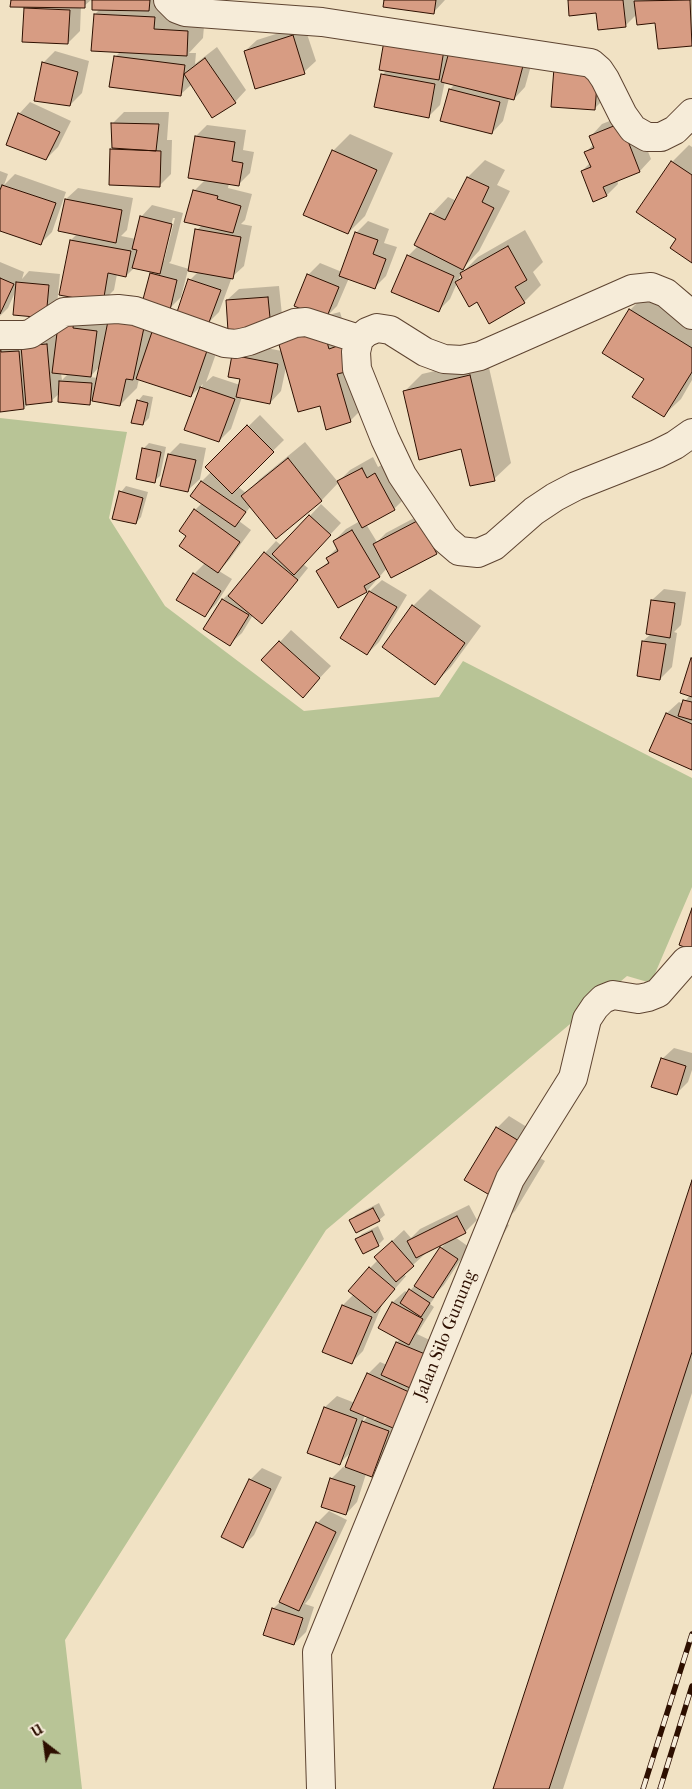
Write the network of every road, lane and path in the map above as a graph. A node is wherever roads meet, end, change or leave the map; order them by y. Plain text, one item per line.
1 (168, 0) edge
2 (322, 11) edge
3 (692, 112) edge
4 (692, 315) edge
5 (0, 335) edge
6 (359, 339) junction
7 (692, 433) edge
8 (692, 961) edge
9 (321, 1789) edge

1 - 2 street
2 - 3 street
4 - 6 street
5 - 6 street
6 - 7 street
8 - 9 street, Jalan Silo Gunung

